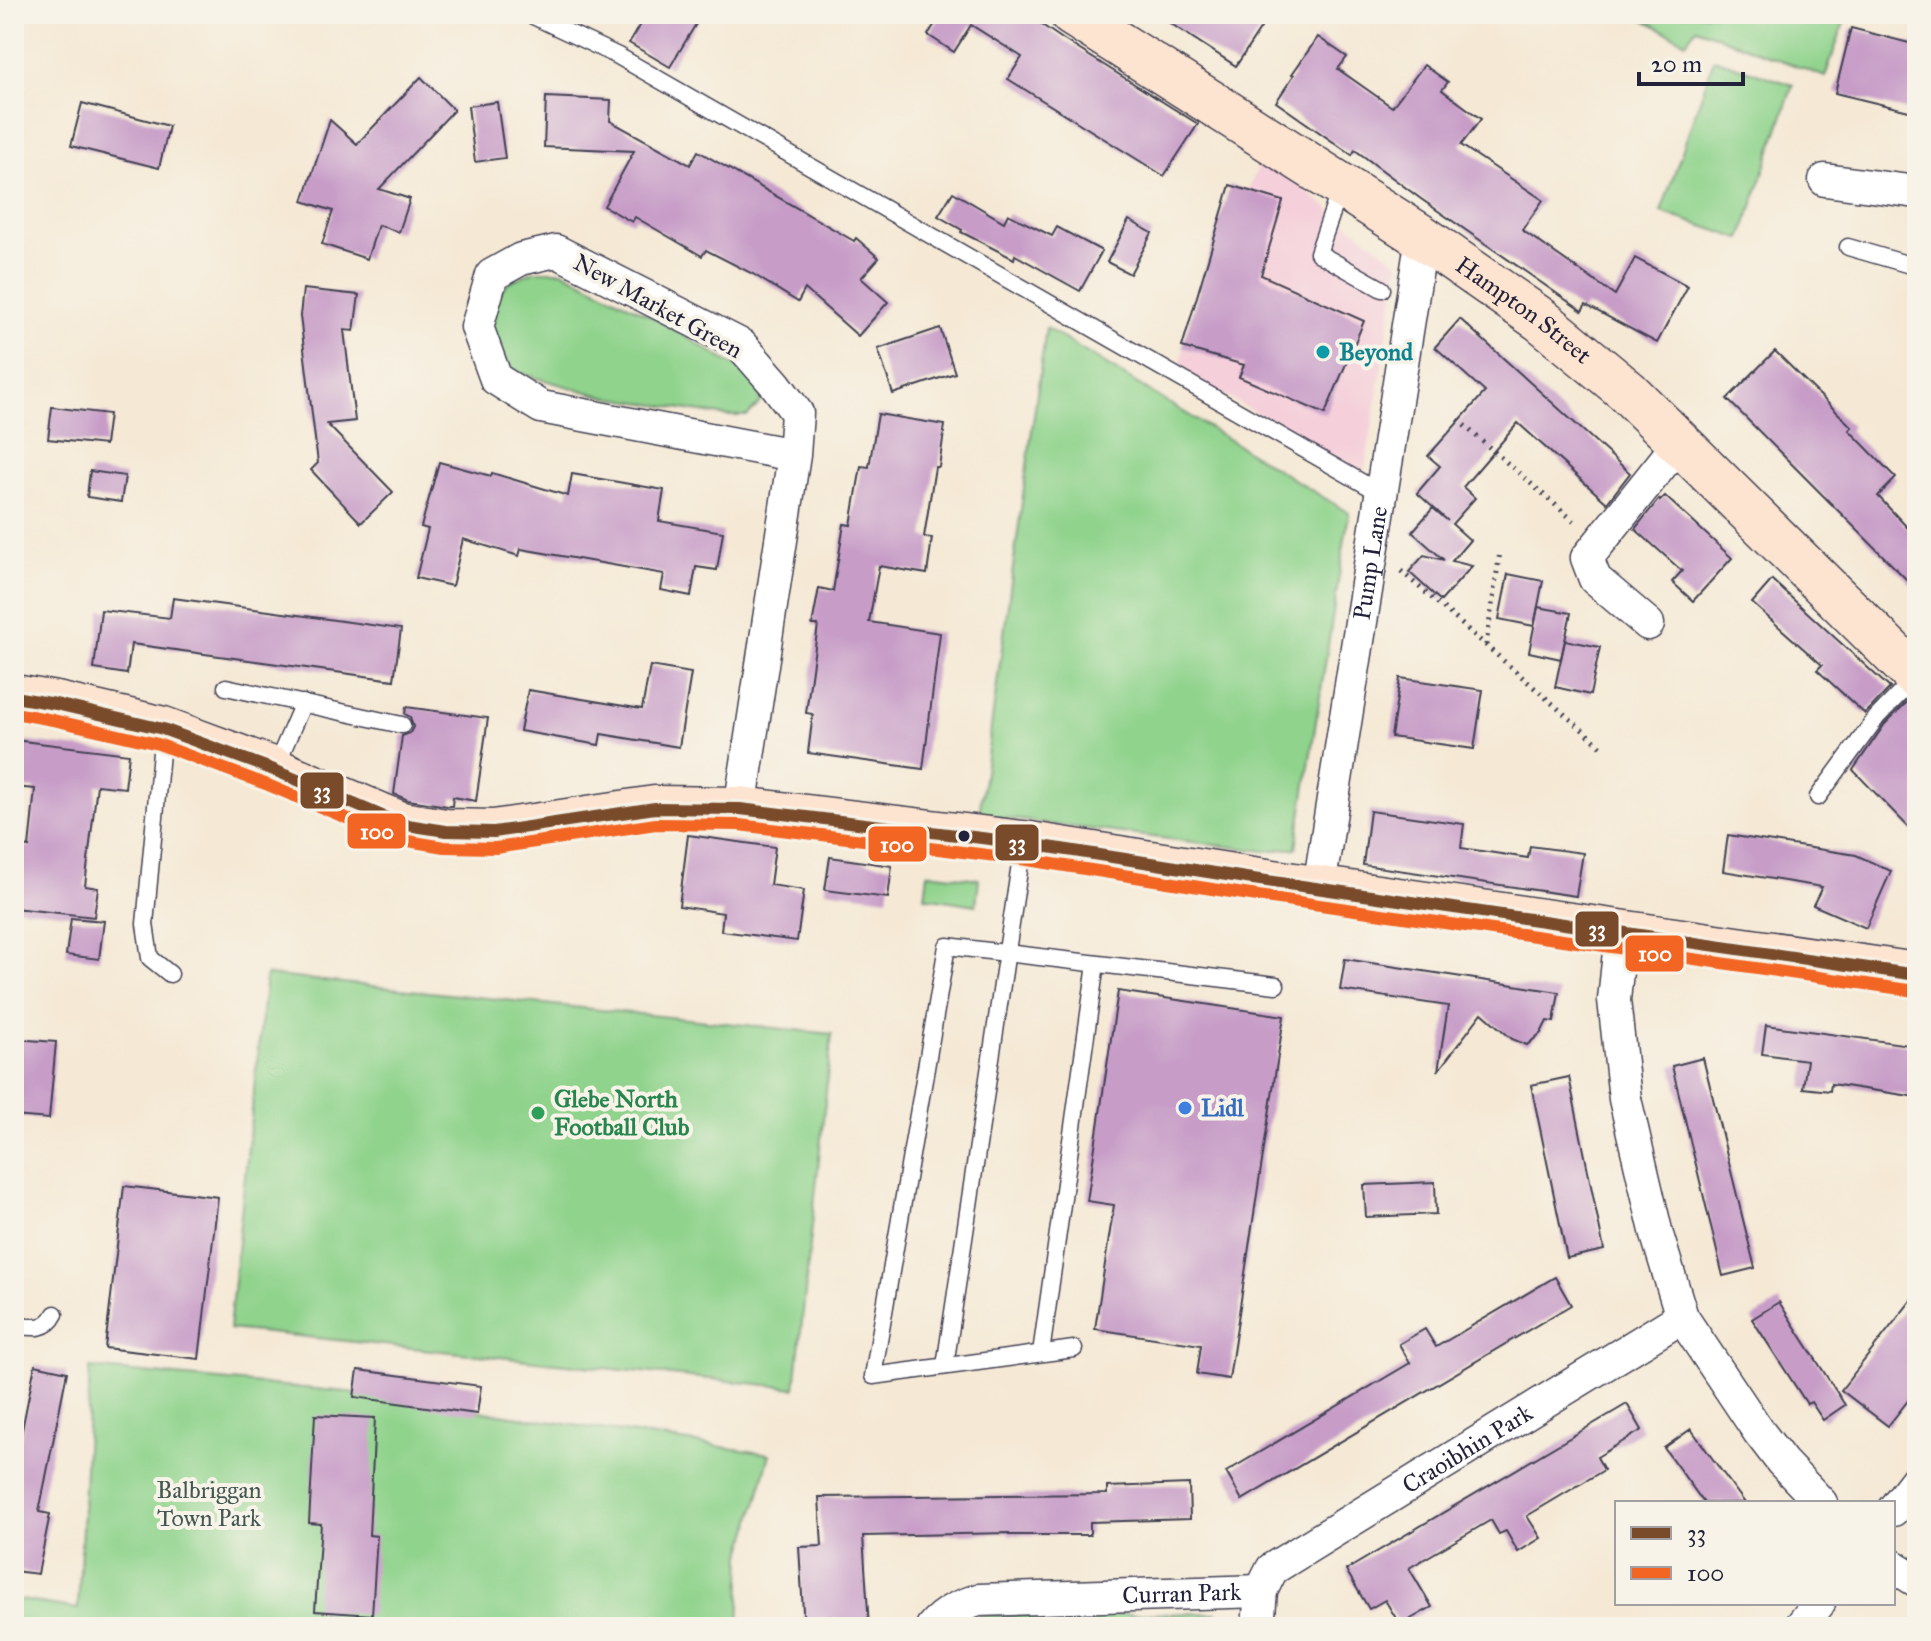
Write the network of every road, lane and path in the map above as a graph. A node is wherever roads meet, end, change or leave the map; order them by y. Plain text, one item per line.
1 (529, 14) edge
2 (1080, 16) edge
3 (1825, 180) dead end
4 (1342, 186) junction
5 (1917, 192) edge
6 (1422, 237) junction
7 (1848, 247) dead end
8 (1917, 267) edge
9 (1382, 289) dead end
10 (1458, 420) dead end
11 (1679, 443) junction
12 (794, 455) junction
13 (1382, 494) junction
14 (1600, 543) junction
15 (1500, 552) dead end
16 (1372, 556) junction
17 (1648, 624) dead end
18 (1486, 645) junction
19 (1917, 677) edge
20 (226, 687) dead end
21 (14, 697) edge
22 (303, 703) junction
23 (402, 725) dead end
24 (163, 729) junction
25 (1602, 747) dead end
26 (274, 770) junction
27 (1818, 797) dead end
28 (740, 809) junction
29 (1023, 843) junction
30 (1319, 887) junction
31 (1621, 933) junction
32 (1007, 953) junction
33 (1096, 964) junction
34 (170, 974) dead end
35 (1917, 975) edge
36 (1276, 985) dead end
37 (55, 1314) dead end
38 (1682, 1317) junction
39 (14, 1325) edge
40 (1074, 1349) dead end
41 (1041, 1353) junction
42 (945, 1366) junction
43 (1917, 1479) edge
44 (1819, 1501) edge
45 (1895, 1507) edge
46 (1895, 1567) edge
47 (1917, 1581) edge
48 (1261, 1591) junction
49 (1817, 1605) edge
50 (932, 1627) edge
51 (1258, 1627) edge
52 (1800, 1627) edge

1 - 13 lane
2 - 4 main road, Hampton Street
3 - 5 street
4 - 6 main road, Hampton Street
4 - 9 lane
6 - 11 main road, Hampton Street
6 - 13 street, Pump Lane
7 - 8 lane
10 - 14 path
11 - 14 street
11 - 19 main road, Hampton Street
12 - 12 street, New Market Green
12 - 28 street, New Market Green
13 - 16 street, Pump Lane
14 - 17 street
15 - 18 path
16 - 18 path
16 - 30 street, Pump Lane
18 - 25 path
19 - 27 lane
20 - 22 lane
21 - 24 main road
22 - 23 lane
22 - 26 lane
24 - 26 main road
24 - 34 lane
26 - 28 main road
28 - 29 main road
29 - 30 main road
29 - 32 lane
30 - 31 main road
31 - 35 main road
31 - 38 street
32 - 33 lane
32 - 42 lane
32 - 42 lane
33 - 36 lane
33 - 41 lane
37 - 39 lane
38 - 44 street
38 - 48 street, Craoibhin Park
40 - 41 lane
41 - 42 lane
43 - 45 street
46 - 47 street
48 - 50 street, Curran Park
48 - 51 street, Curran Park
49 - 52 street

